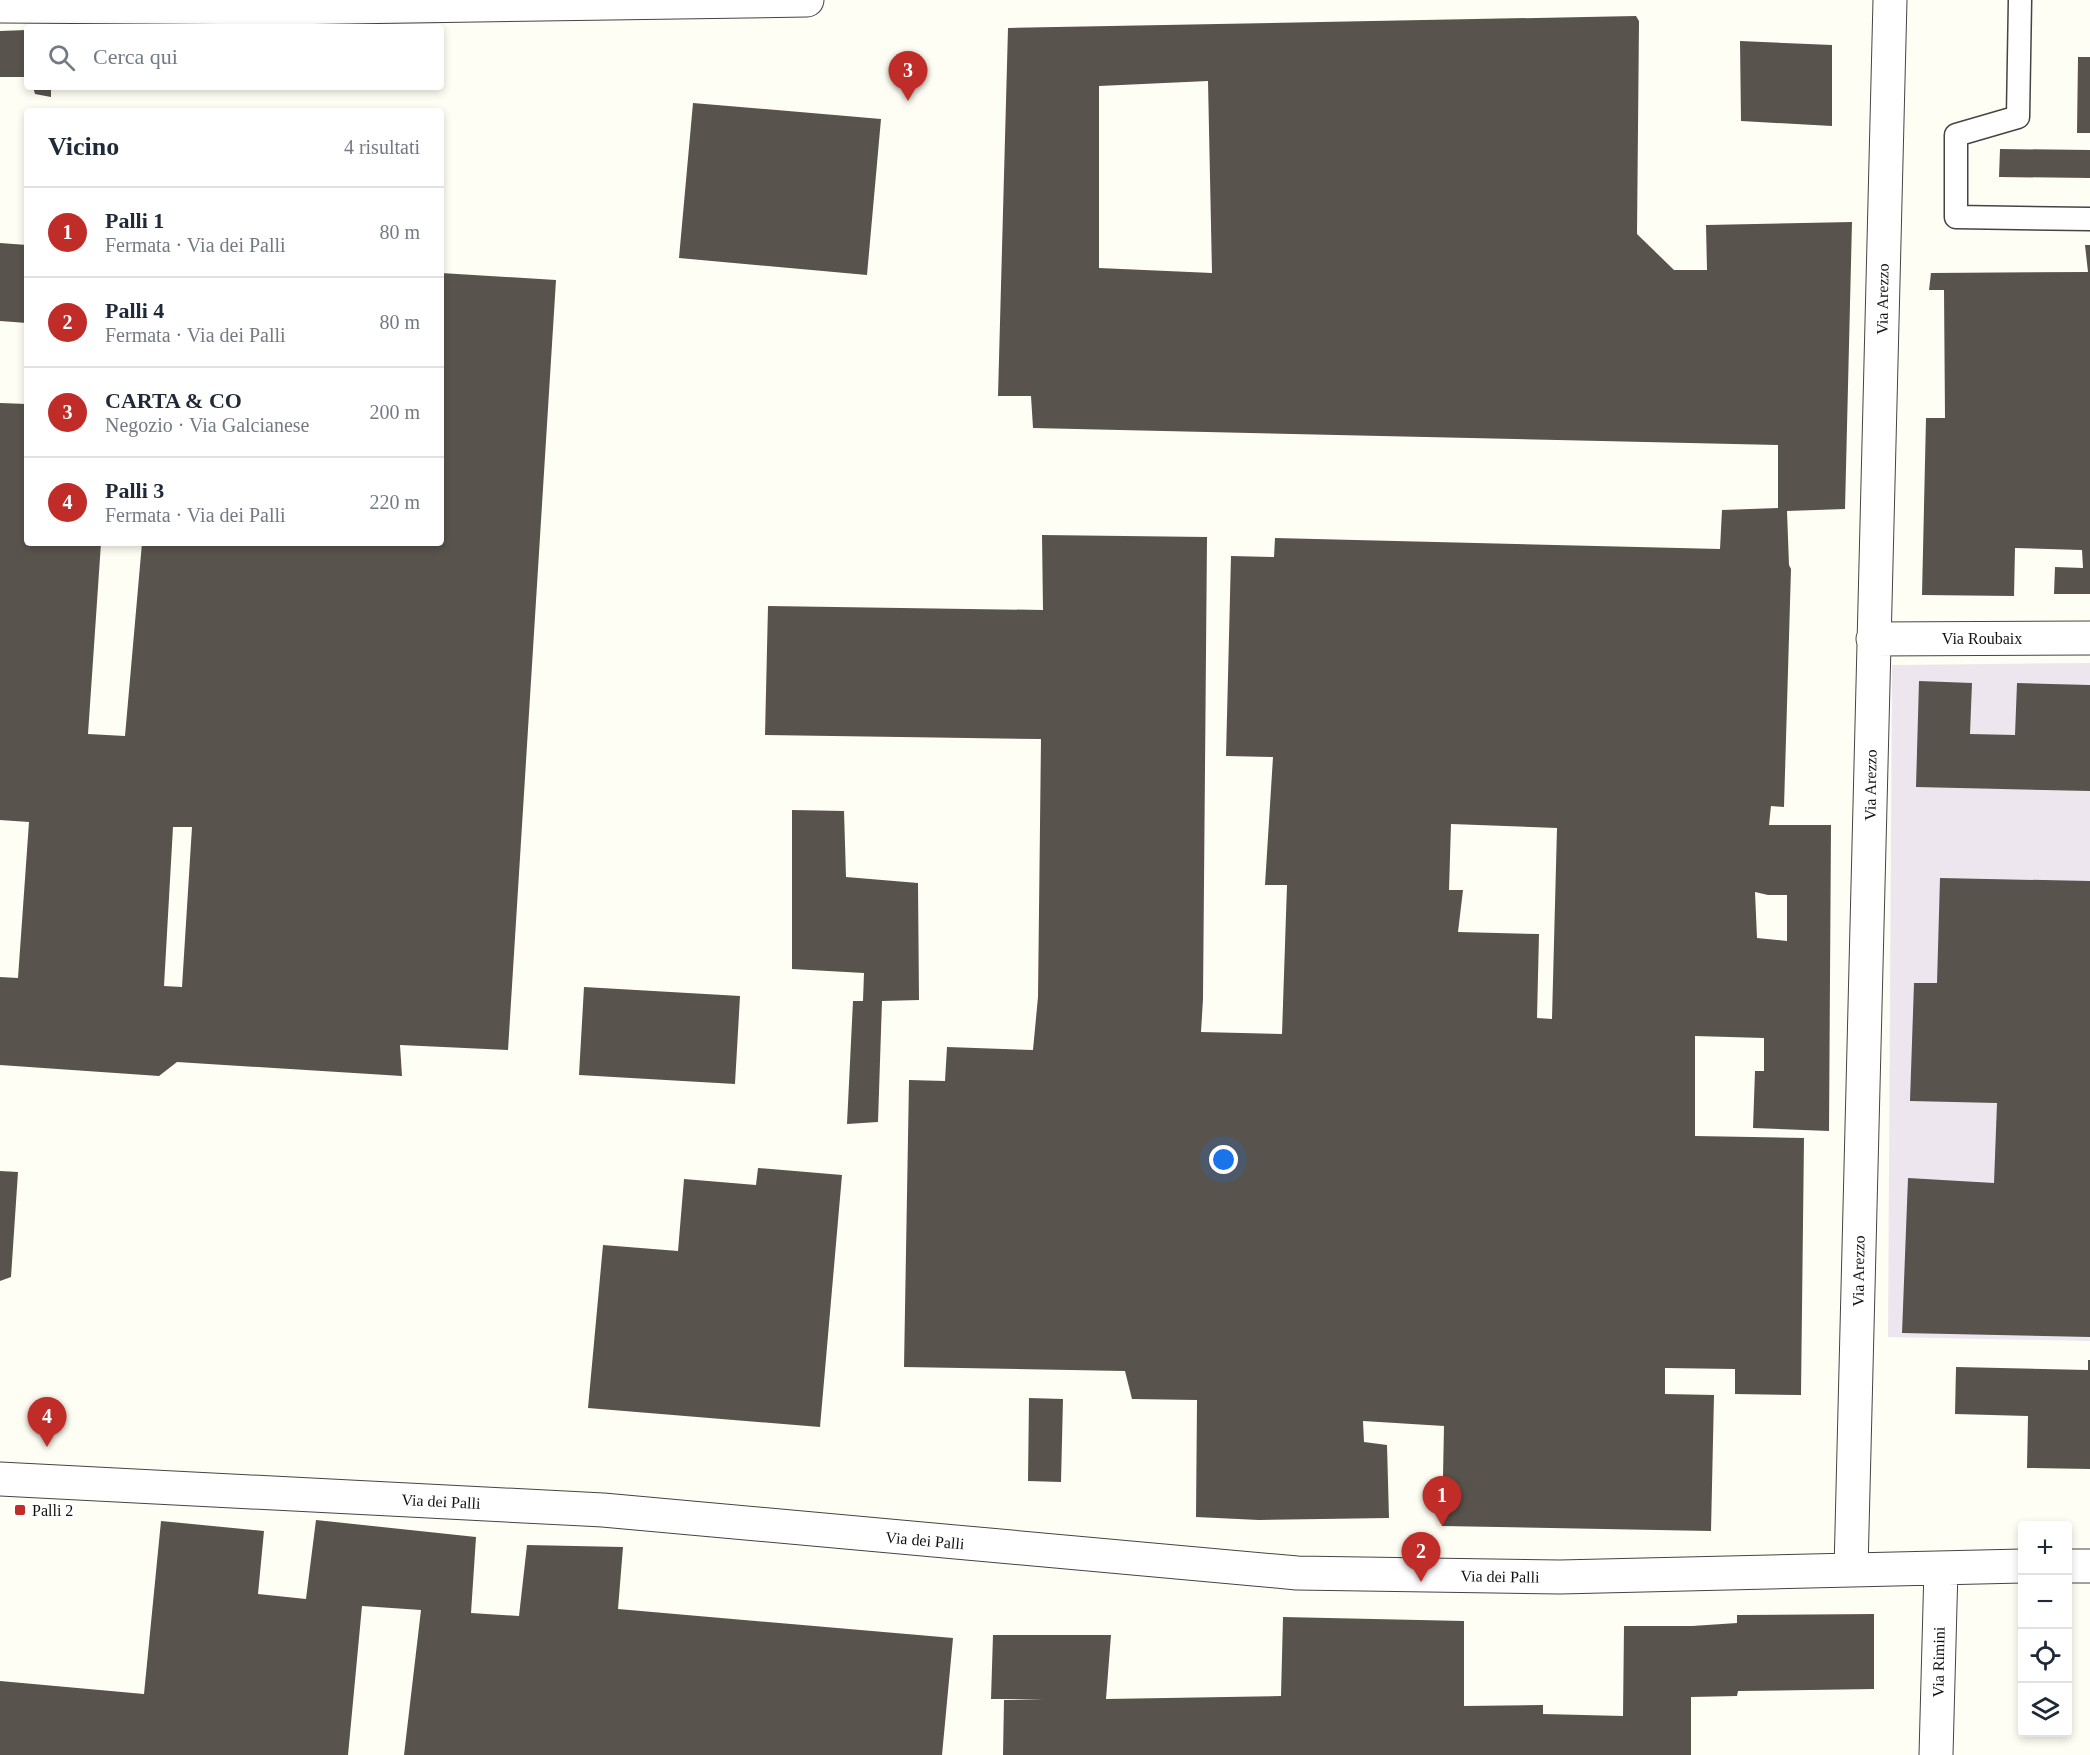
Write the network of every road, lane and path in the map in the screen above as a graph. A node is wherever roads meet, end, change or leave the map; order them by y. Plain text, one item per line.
1 (807, 0) edge
2 (1890, 0) edge
3 (2020, 0) edge
4 (524, 2) edge
5 (0, 6) edge
6 (2090, 219) edge
7 (2090, 638) edge
8 (1873, 639) junction
9 (0, 1479) edge
10 (2018, 1566) edge
11 (2072, 1566) edge
12 (2090, 1566) edge
13 (1941, 1568) junction
14 (1851, 1570) junction
15 (1936, 1755) edge

1 - 4 street
2 - 8 street, Via Arezzo
3 - 6 lane
4 - 5 street
7 - 8 street, Via Roubaix
8 - 14 street, Via Arezzo
9 - 14 street, Via dei Palli
10 - 13 street, Via dei Palli
11 - 12 street
13 - 14 street, Via dei Palli
13 - 15 street, Via Rimini

